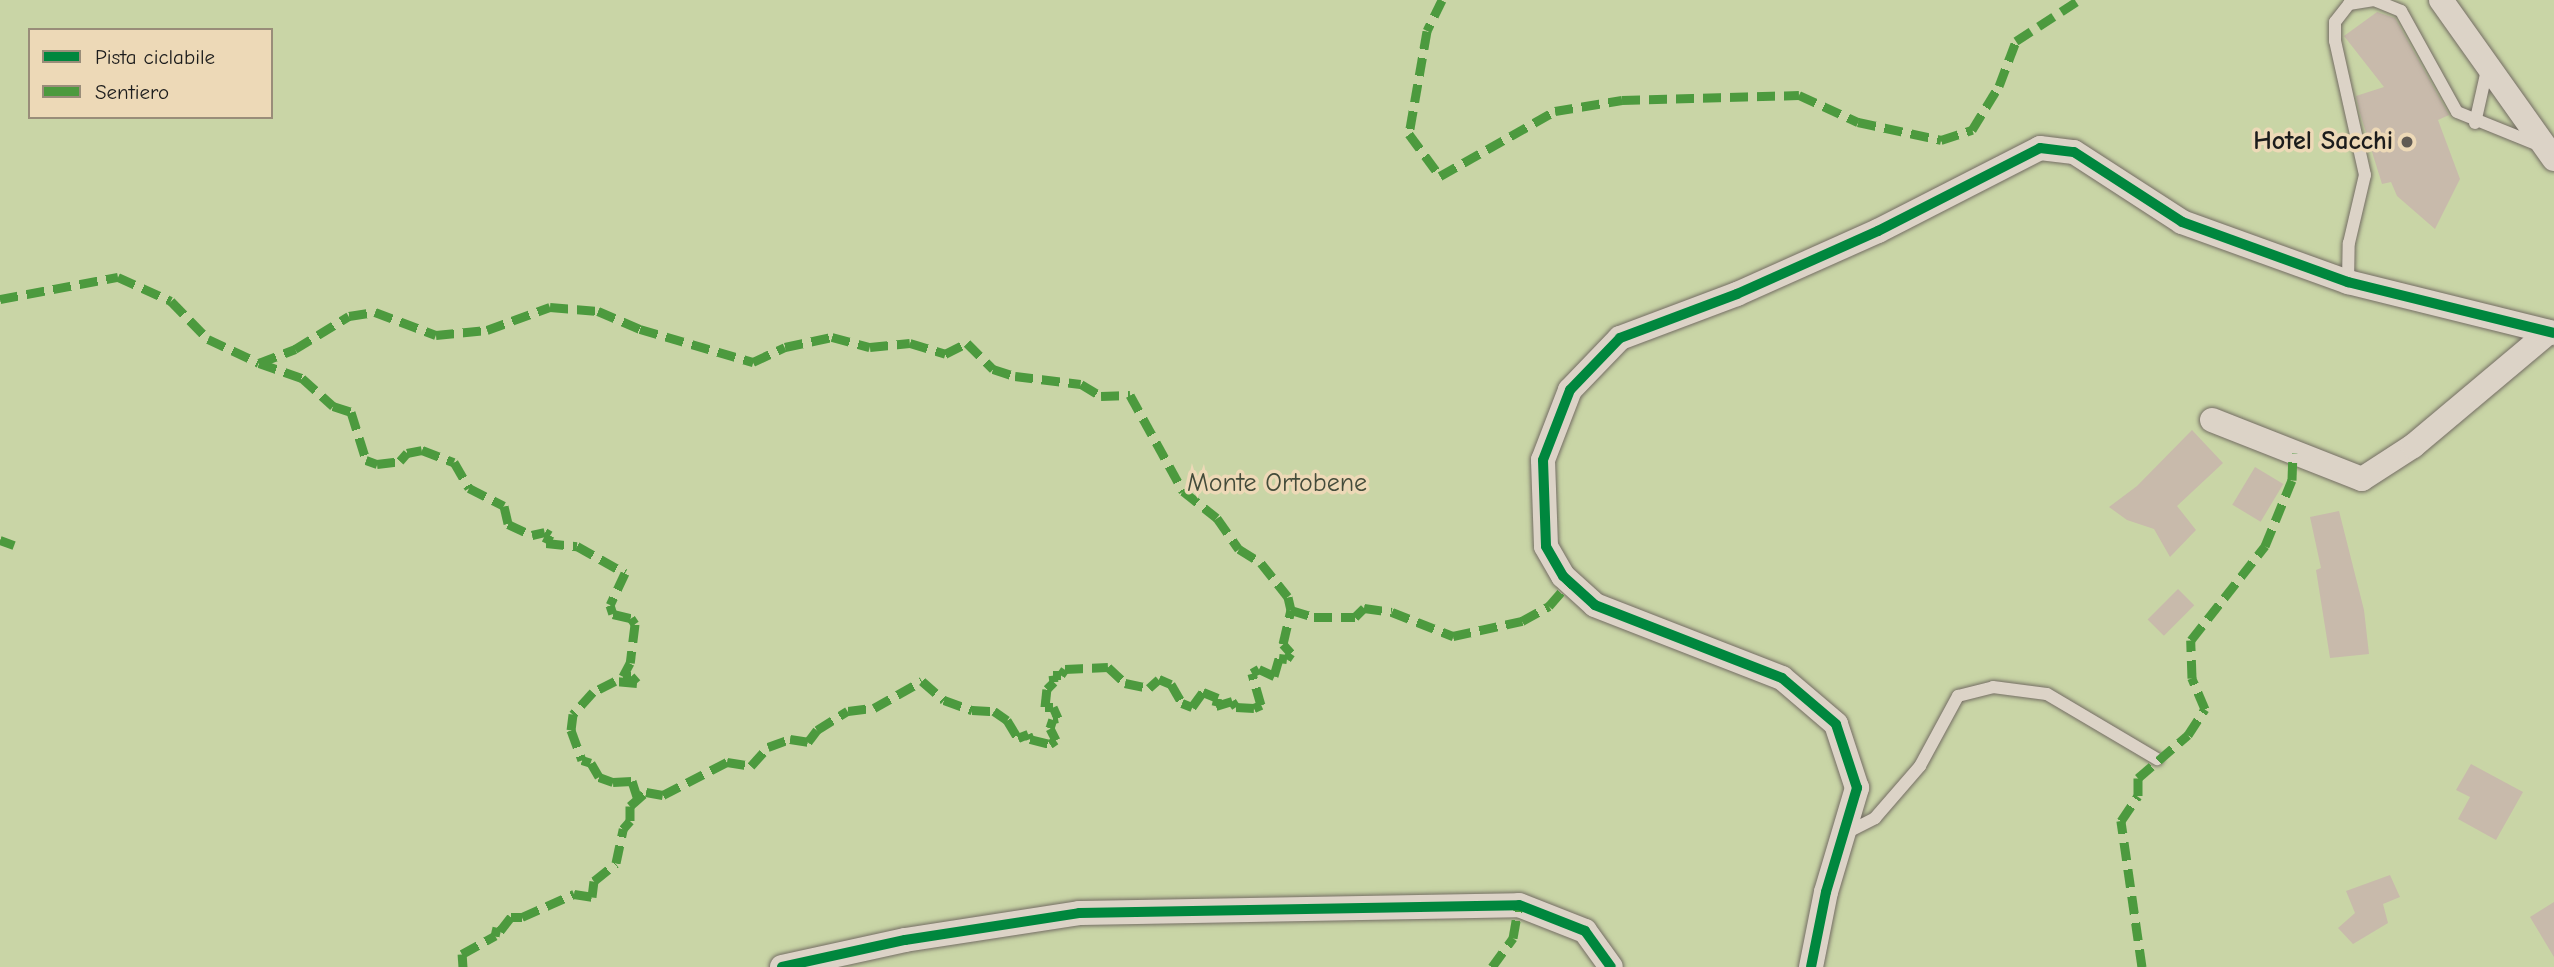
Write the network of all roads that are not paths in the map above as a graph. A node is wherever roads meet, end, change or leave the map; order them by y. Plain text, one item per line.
1 (2441, 0) edge
2 (2492, 69) junction
3 (2475, 123) junction
4 (2549, 153) edge
5 (2348, 282) junction
6 (2551, 332) edge
7 (2212, 420) dead end
8 (2157, 759) dead end
9 (1843, 834) junction
10 (782, 967) edge
11 (1611, 967) edge
12 (1811, 967) edge

1 - 2 street
2 - 3 lane
2 - 4 street
3 - 4 lane
3 - 5 lane
5 - 6 street
5 - 9 street
6 - 7 street
8 - 9 lane
9 - 12 street
10 - 11 street

